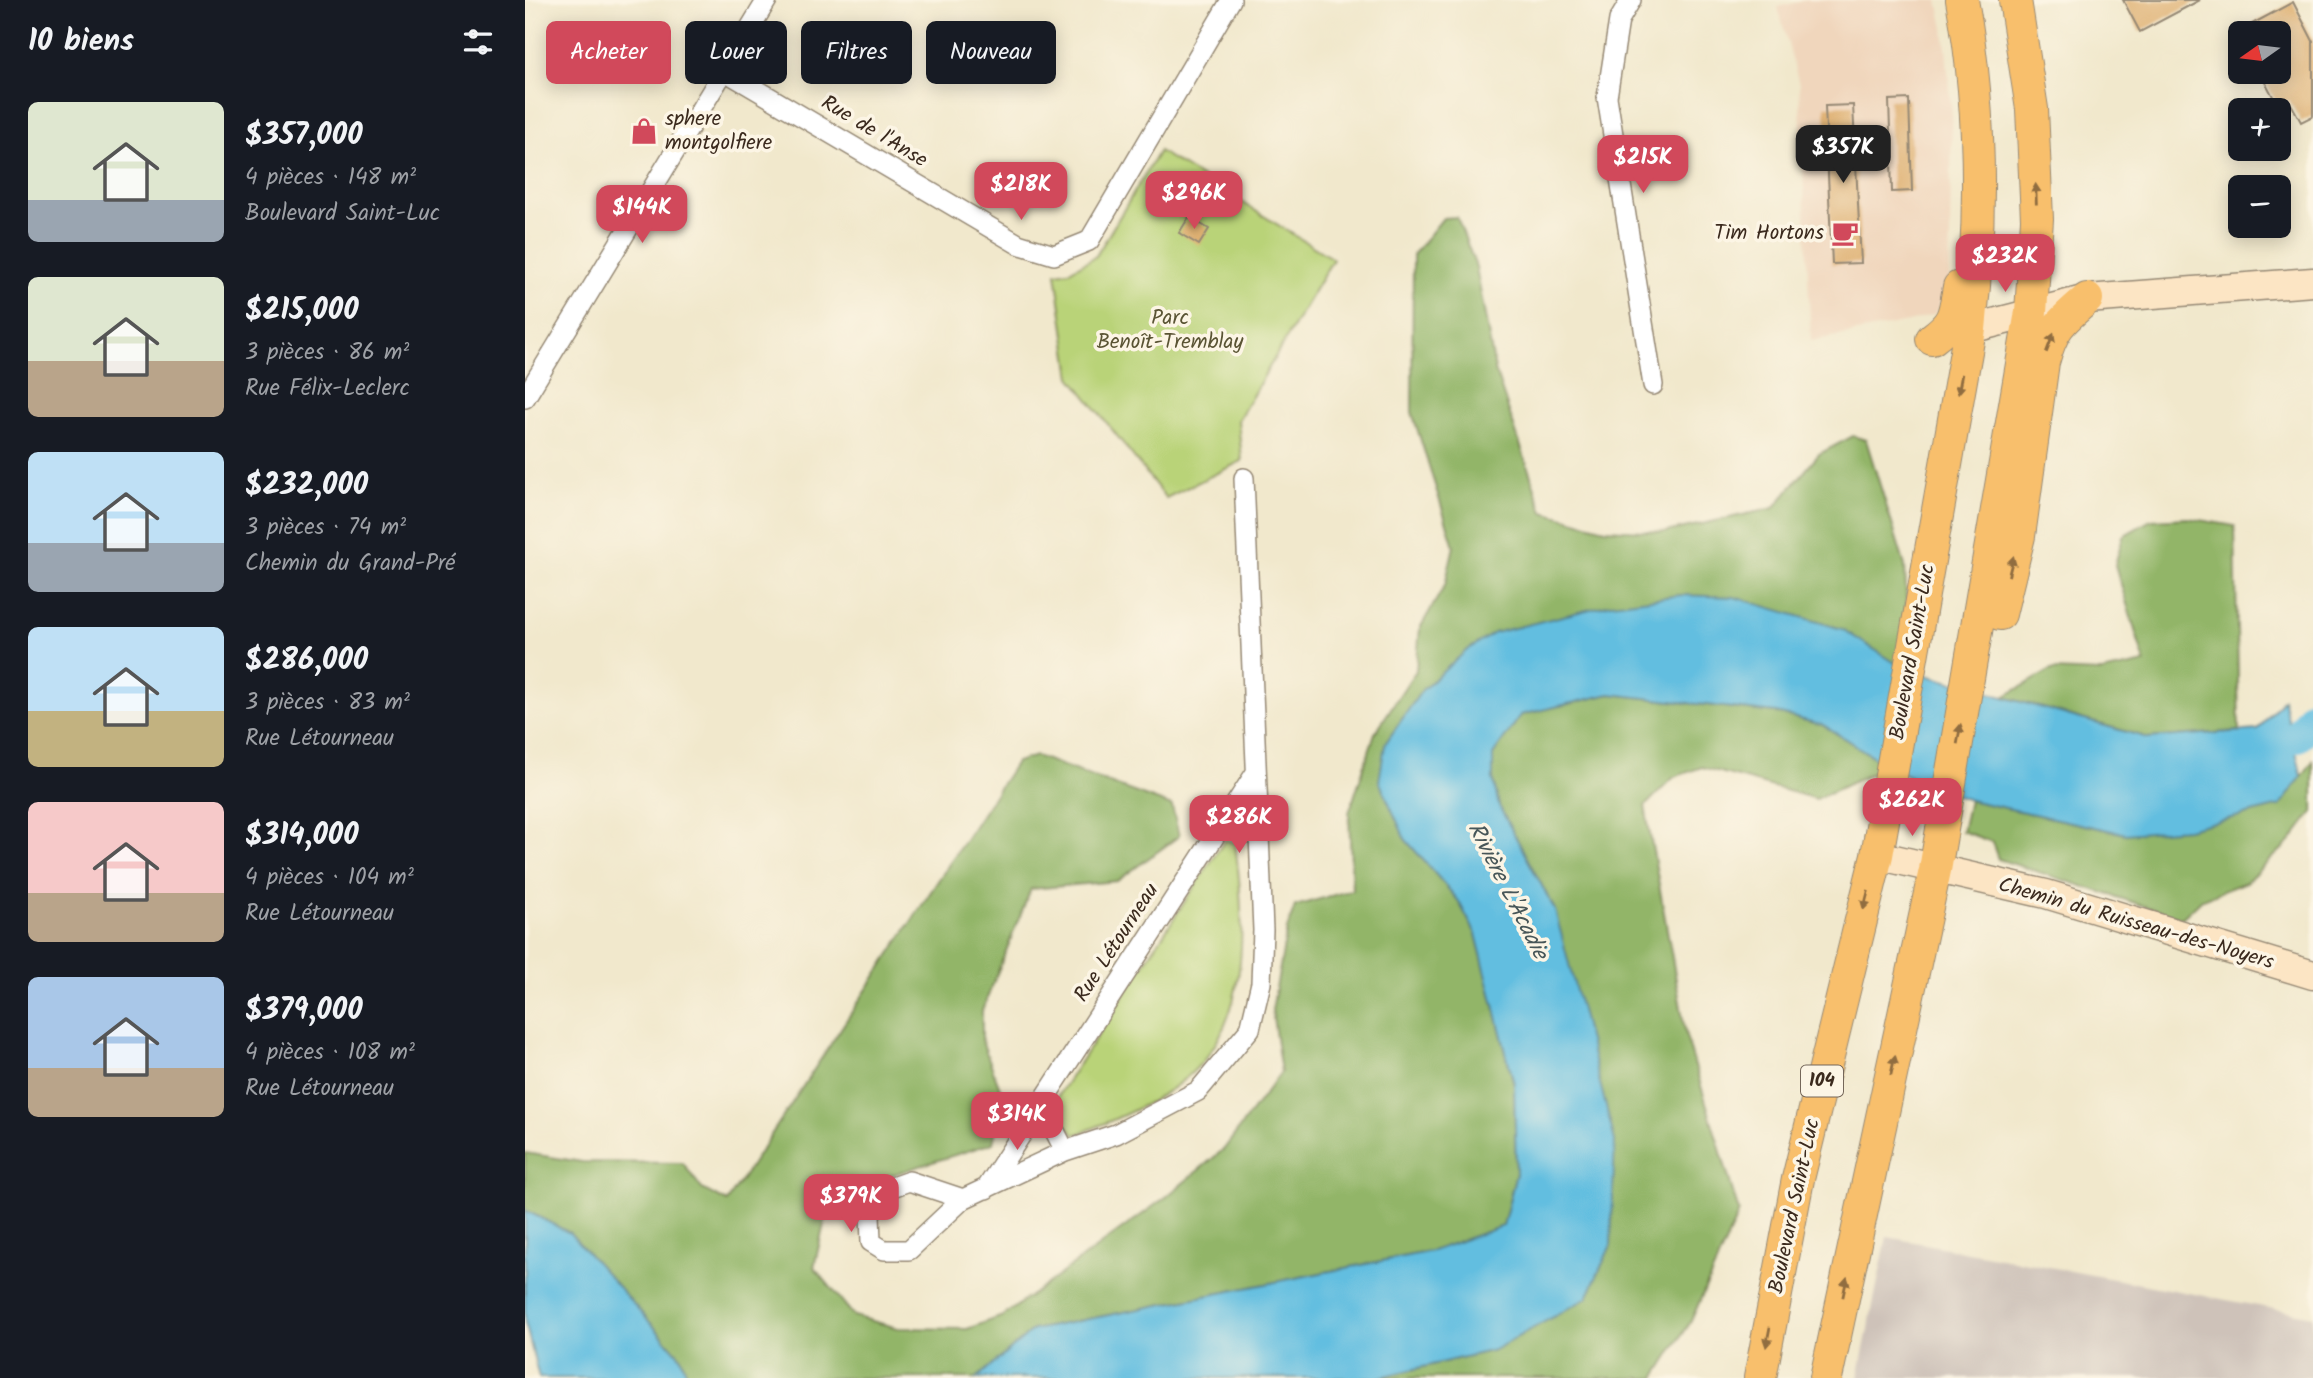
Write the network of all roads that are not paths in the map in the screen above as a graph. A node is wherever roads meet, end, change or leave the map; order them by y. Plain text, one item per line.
1 (767, 0) edge
2 (1231, 0) edge
3 (1631, 0) edge
4 (1949, 0) edge
5 (1962, 0) edge
6 (1978, 0) edge
7 (2015, 0) edge
8 (755, 21) edge
9 (717, 84) edge
10 (747, 84) edge
11 (2313, 282) edge
12 (2087, 299) junction
13 (2001, 321) junction
14 (1933, 340) dead end
15 (1653, 385) dead end
16 (525, 398) edge
17 (1244, 478) dead end
18 (1975, 650) junction
19 (1255, 774) junction
20 (1877, 855) junction
21 (1935, 870) junction
22 (2313, 975) edge
23 (1040, 1102) junction
24 (1065, 1151) junction
25 (986, 1189) junction
26 (963, 1199) junction
27 (1760, 1378) edge
28 (1826, 1378) edge

1 - 8 street
2 - 10 street, Rue de l'Anse
3 - 15 street
4 - 14 main road
5 - 13 main road, Boulevard Saint-Luc / 104
6 - 13 main road
13 -> 7 main road, Boulevard Saint-Luc / 104
9 - 16 street
11 - 12 street
12 - 13 street
18 -> 12 main road
13 - 18 main road
13 -> 20 main road, Boulevard Saint-Luc / 104
17 - 19 street
21 -> 18 main road
19 - 23 street, Rue Létourneau
19 - 24 street
20 - 21 street, Chemin du Ruisseau-des-Noyers
20 -> 27 main road, Boulevard Saint-Luc / 104
21 - 22 street, Chemin du Ruisseau-des-Noyers
28 -> 21 main road
23 - 24 street
23 - 25 street, Rue Létourneau
24 - 25 street
25 - 26 street
26 - 26 street

